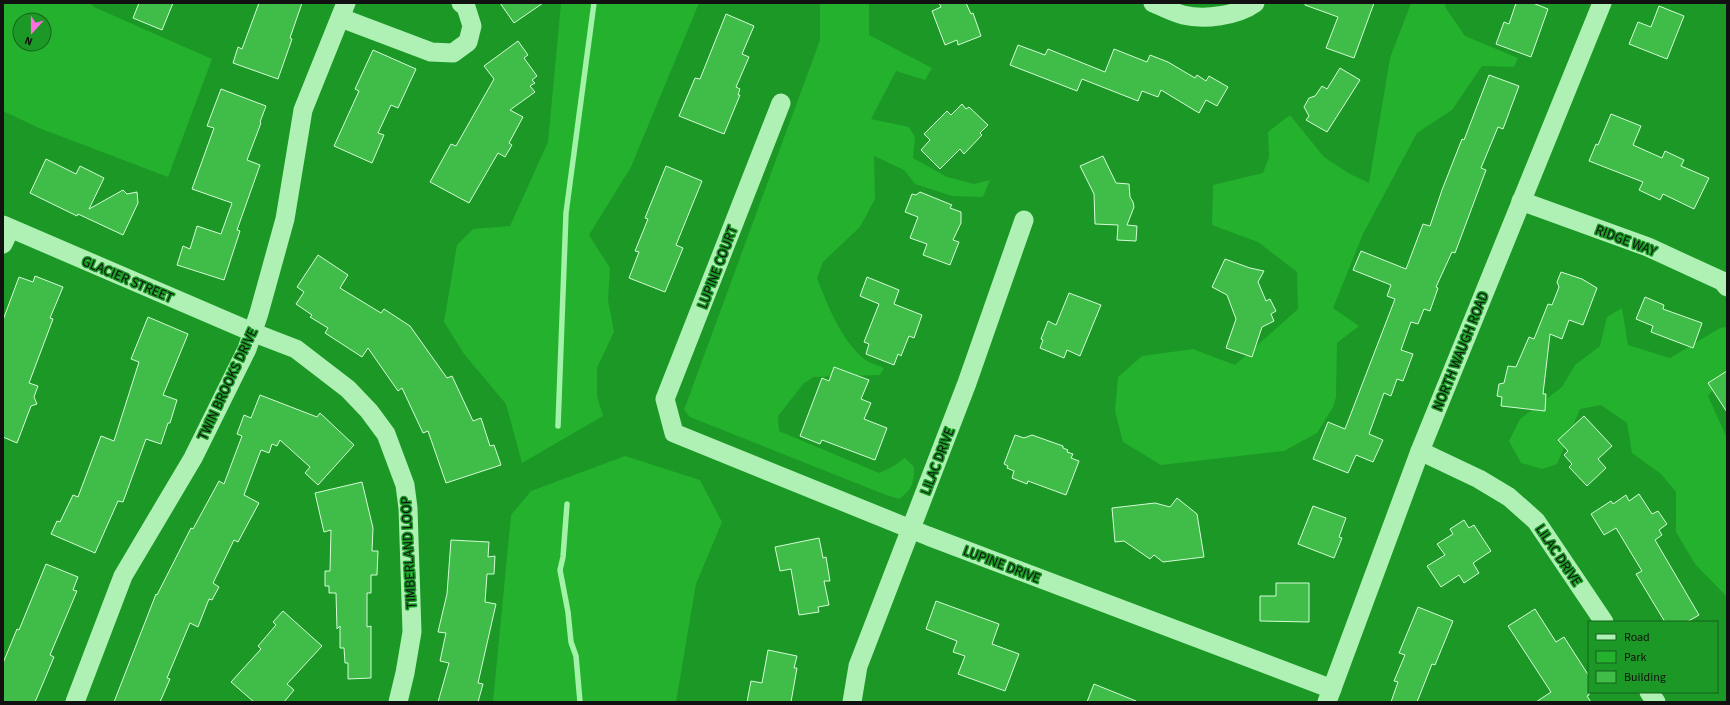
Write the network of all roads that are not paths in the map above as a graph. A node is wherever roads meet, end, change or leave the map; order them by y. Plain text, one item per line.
1 (461, 3) edge
2 (1153, 3) edge
3 (1255, 3) edge
4 (1602, 3) edge
5 (343, 10) edge
6 (781, 103) dead end
7 (1521, 201) junction
8 (1024, 220) dead end
9 (5, 233) edge
10 (1727, 287) edge
11 (252, 332) junction
12 (674, 433) joint
13 (1420, 452) junction
14 (910, 529) junction
15 (1603, 621) edge
16 (1651, 693) edge
17 (1329, 696) edge
18 (75, 702) edge
19 (398, 702) edge
20 (852, 702) edge
21 (1656, 702) edge

1 - 5 street
2 - 3 street
4 - 7 street, NORTH WAUGH ROAD
5 - 11 street, TWIN BROOKS DRIVE
6 - 12 street, LUPINE COURT
7 - 10 street, RIDGE WAY
7 - 13 street, NORTH WAUGH ROAD
8 - 14 street, LILAC DRIVE
9 - 11 street, GLACIER STREET
11 - 18 street, TWIN BROOKS DRIVE
11 - 19 street, TIMBERLAND LOOP
12 - 14 street, LUPINE DRIVE
13 - 15 street, LILAC DRIVE
13 - 17 street, NORTH WAUGH ROAD
14 - 17 street, LUPINE DRIVE
14 - 20 street, LILAC DRIVE
16 - 21 street

